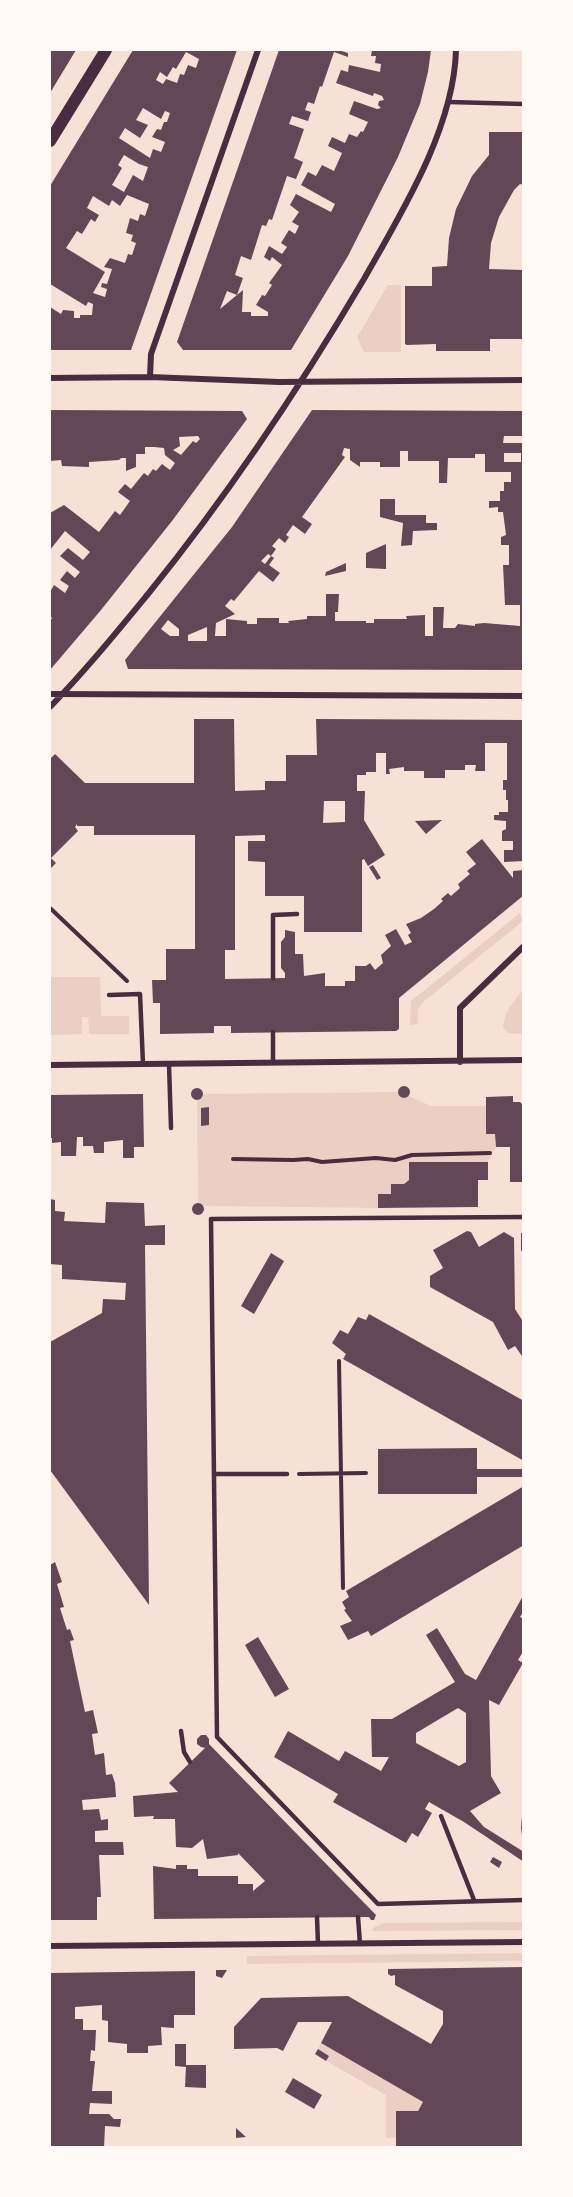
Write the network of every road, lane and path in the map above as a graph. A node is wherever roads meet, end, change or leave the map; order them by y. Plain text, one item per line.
1 (106, 50) edge
2 (258, 50) edge
3 (456, 50) edge
4 (449, 102) junction
5 (524, 104) edge
6 (50, 141) edge
7 (150, 377) junction
8 (50, 378) edge
9 (524, 380) edge
10 (302, 381) junction
11 (50, 694) edge
12 (63, 694) junction
13 (524, 696) edge
14 (50, 707) edge
15 (50, 908) edge
16 (297, 914) dead end
17 (524, 946) edge
18 (273, 978) dead end
19 (140, 994) junction
20 (109, 995) dead end
21 (273, 1032) dead end
22 (524, 1060) edge
23 (460, 1062) junction
24 (273, 1063) junction
25 (143, 1064) junction
26 (169, 1064) junction
27 (50, 1065) edge
28 (171, 1128) dead end
29 (490, 1153) dead end
30 (233, 1159) dead end
31 (524, 1217) edge
32 (339, 1361) dead end
33 (340, 1473) junction
34 (366, 1473) dead end
35 (214, 1474) junction
36 (286, 1474) joint
37 (343, 1588) dead end
38 (181, 1731) dead end
39 (190, 1762) dead end
40 (441, 1816) dead end
41 (474, 1900) junction
42 (524, 1900) edge
43 (317, 1917) dead end
44 (358, 1917) dead end
45 (524, 1942) edge
46 (318, 1944) junction
47 (360, 1944) junction
48 (50, 1946) edge

1 - 6 main road
2 - 7 street
3 - 4 street
4 - 5 lane
4 - 10 street
7 - 8 street
7 - 10 street
9 - 10 street
10 - 12 street
11 - 12 street
12 - 13 street
12 - 14 street
15 - 19 path
16 - 18 lane
17 - 23 street
19 - 20 lane
19 - 25 lane
21 - 24 lane
22 - 23 street
23 - 24 street
24 - 26 street
25 - 26 street
25 - 27 street
26 - 28 lane
29 - 30 path
31 - 35 lane
32 - 33 path
33 - 34 path
33 - 36 path
33 - 37 path
35 - 36 lane
35 - 41 lane
38 - 39 lane
40 - 41 lane
41 - 42 lane
43 - 46 lane
44 - 47 lane
45 - 47 street
46 - 47 street
46 - 48 street

